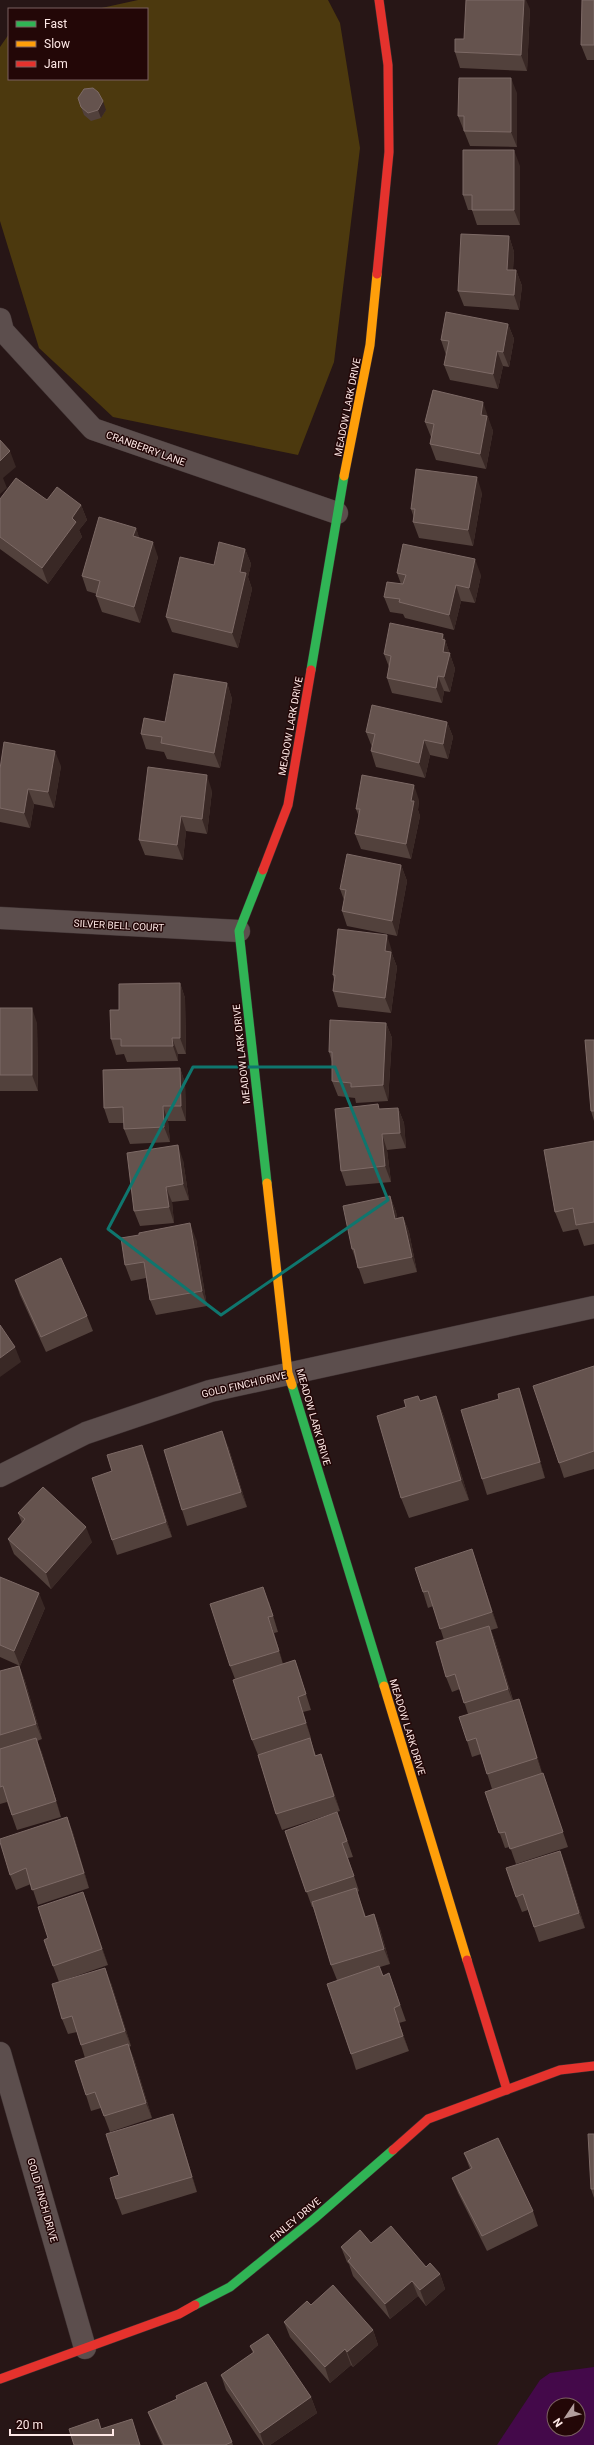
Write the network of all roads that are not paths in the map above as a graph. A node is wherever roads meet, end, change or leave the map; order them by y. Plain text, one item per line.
1 (379, 0) edge
2 (0, 319) edge
3 (337, 513) junction
4 (0, 918) edge
5 (238, 931) junction
6 (594, 1307) edge
7 (288, 1374) junction
8 (0, 1476) edge
9 (0, 2053) edge
10 (594, 2066) edge
11 (507, 2090) junction
12 (85, 2348) junction
13 (0, 2379) edge

1 - 3 street, MEADOW LARK DRIVE
2 - 3 street, CRANBERRY LANE
3 - 5 street, MEADOW LARK DRIVE
4 - 5 street, SILVER BELL COURT
5 - 7 street, MEADOW LARK DRIVE
6 - 7 street, GOLD FINCH DRIVE
7 - 8 street, GOLD FINCH DRIVE
7 - 11 street, MEADOW LARK DRIVE
9 - 12 street, GOLD FINCH DRIVE
10 - 11 street, FINLEY DRIVE
11 - 12 street, FINLEY DRIVE
12 - 13 street, FINLEY DRIVE

